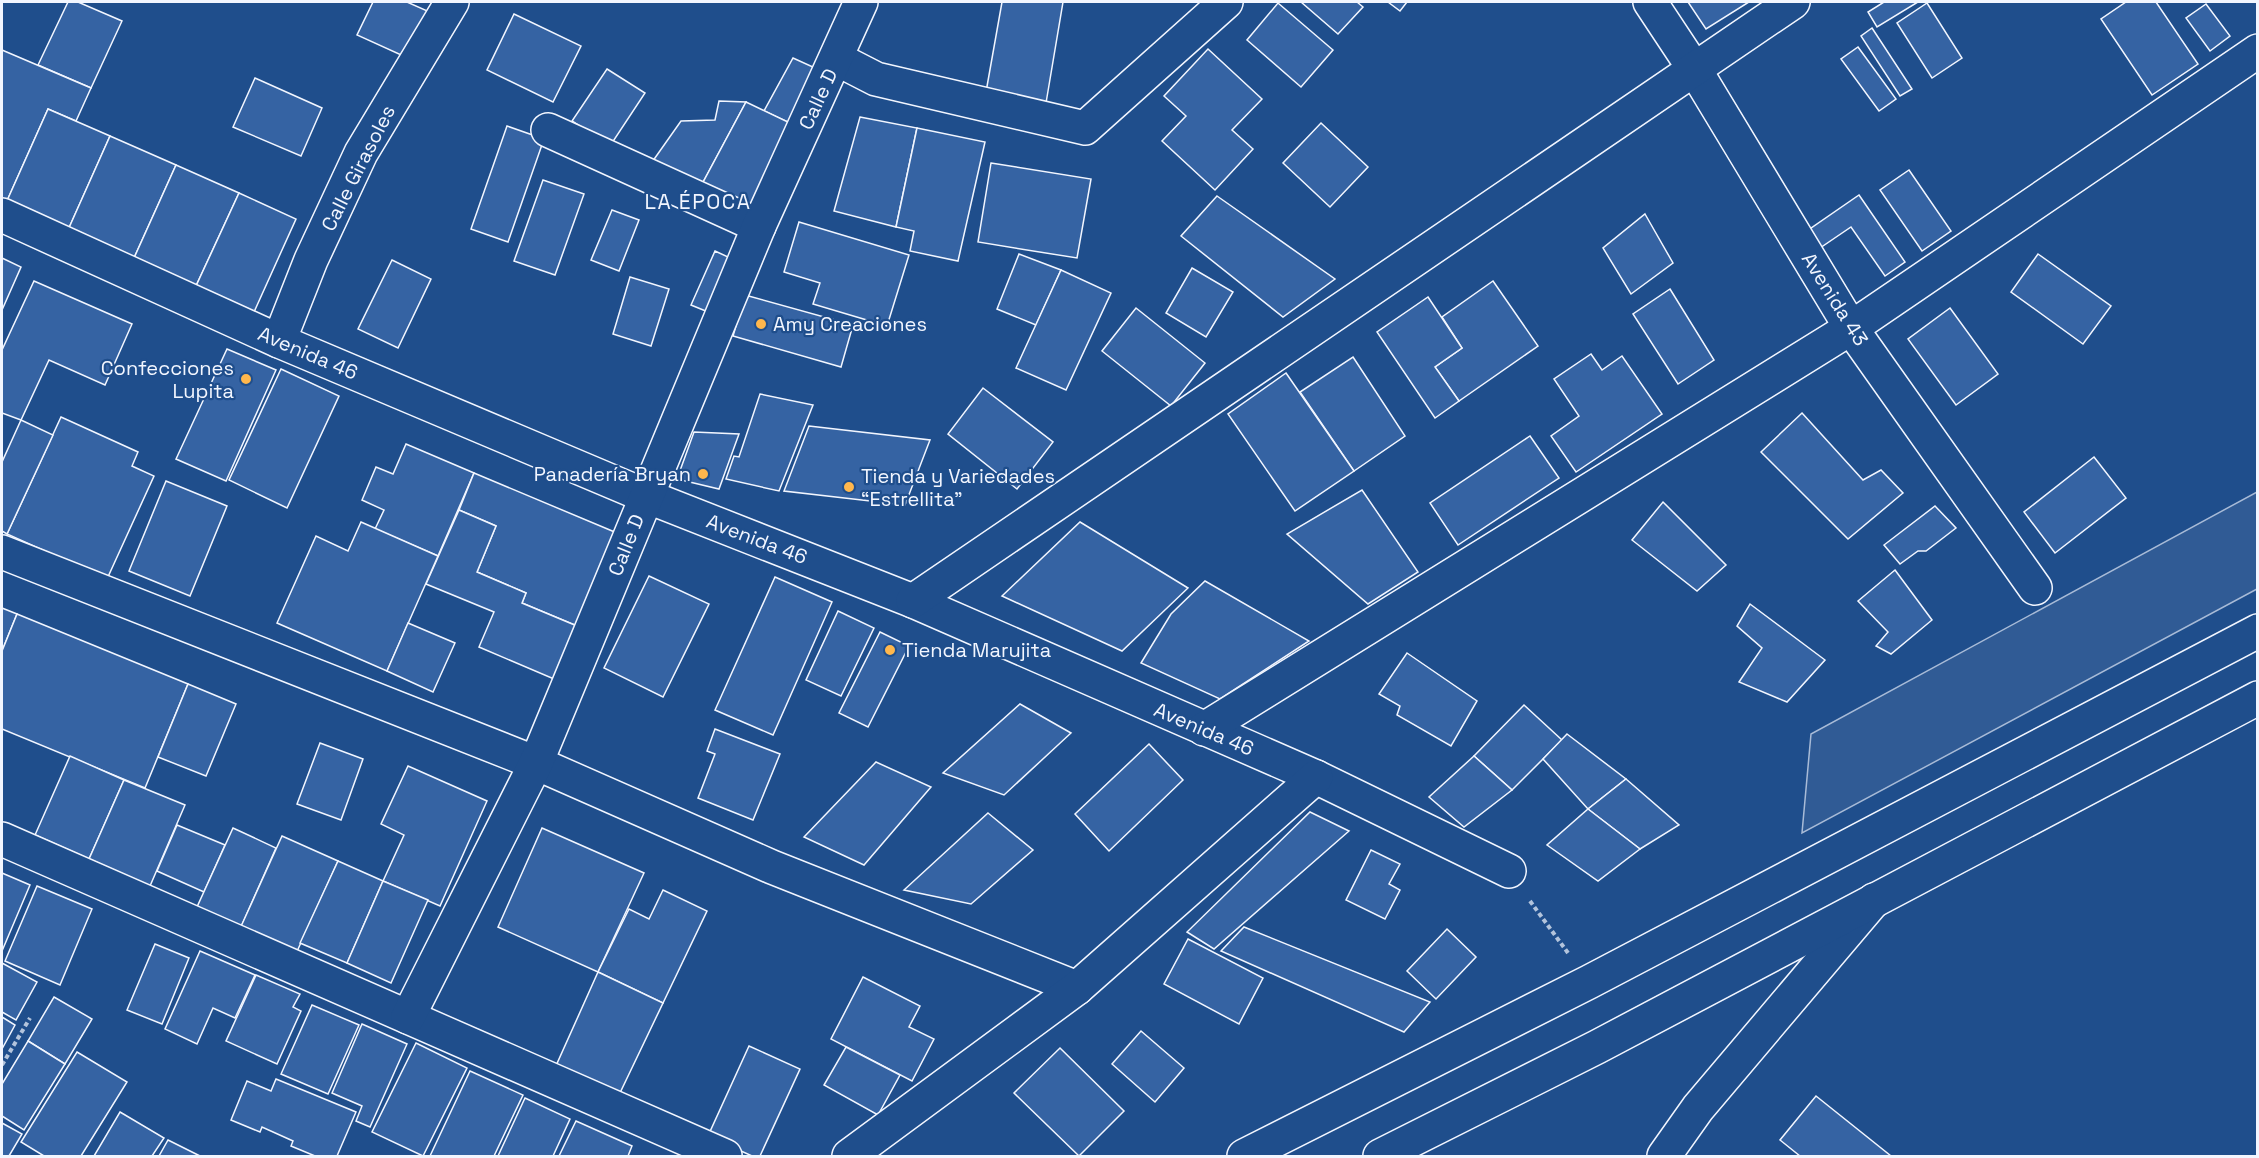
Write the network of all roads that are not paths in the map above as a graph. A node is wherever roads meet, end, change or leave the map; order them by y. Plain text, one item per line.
1 (452, 2) edge
2 (861, 2) edge
3 (1226, 2) edge
4 (1650, 2) edge
5 (1793, 2) edge
6 (2258, 51) edge
7 (837, 59) junction
8 (1695, 70) junction
9 (548, 130) dead end
10 (2, 215) edge
11 (759, 226) junction
12 (1851, 328) junction
13 (279, 341) junction
14 (646, 496) junction
15 (2, 552) edge
16 (2035, 588) dead end
17 (913, 601) junction
18 (2258, 631) edge
19 (2258, 698) edge
20 (1204, 729) junction
21 (536, 763) junction
22 (1317, 777) junction
23 (2, 839) edge
24 (1509, 871) road end
25 (1874, 900) junction
26 (1077, 988) junction
27 (408, 1017) junction
28 (725, 1156) edge
29 (849, 1156) edge
30 (1244, 1156) edge
31 (1380, 1156) edge
32 (1664, 1156) edge

1 - 13 street, Calle Girasoles
2 - 7 street, Calle D
3 - 7 street
4 - 8 street, Avenida 43
5 - 8 street
6 - 12 street
7 - 11 street, Calle D
8 - 12 street, Avenida 43
8 - 17 street
9 - 11 street
10 - 13 street, Avenida 46
11 - 14 street, Calle D
12 - 16 street, Avenida 43
12 - 20 street
13 - 14 street, Avenida 46
14 - 17 street, Avenida 46
14 - 21 street, Calle D
15 - 21 street
17 - 20 street, Avenida 46
18 - 30 street
19 - 25 street
20 - 22 street, Avenida 46
21 - 26 street
21 - 27 street, Calle D
22 - 24 street, Avenida 46
22 - 26 street
23 - 27 street
25 - 31 street
25 - 32 street
26 - 29 street
27 - 28 street

